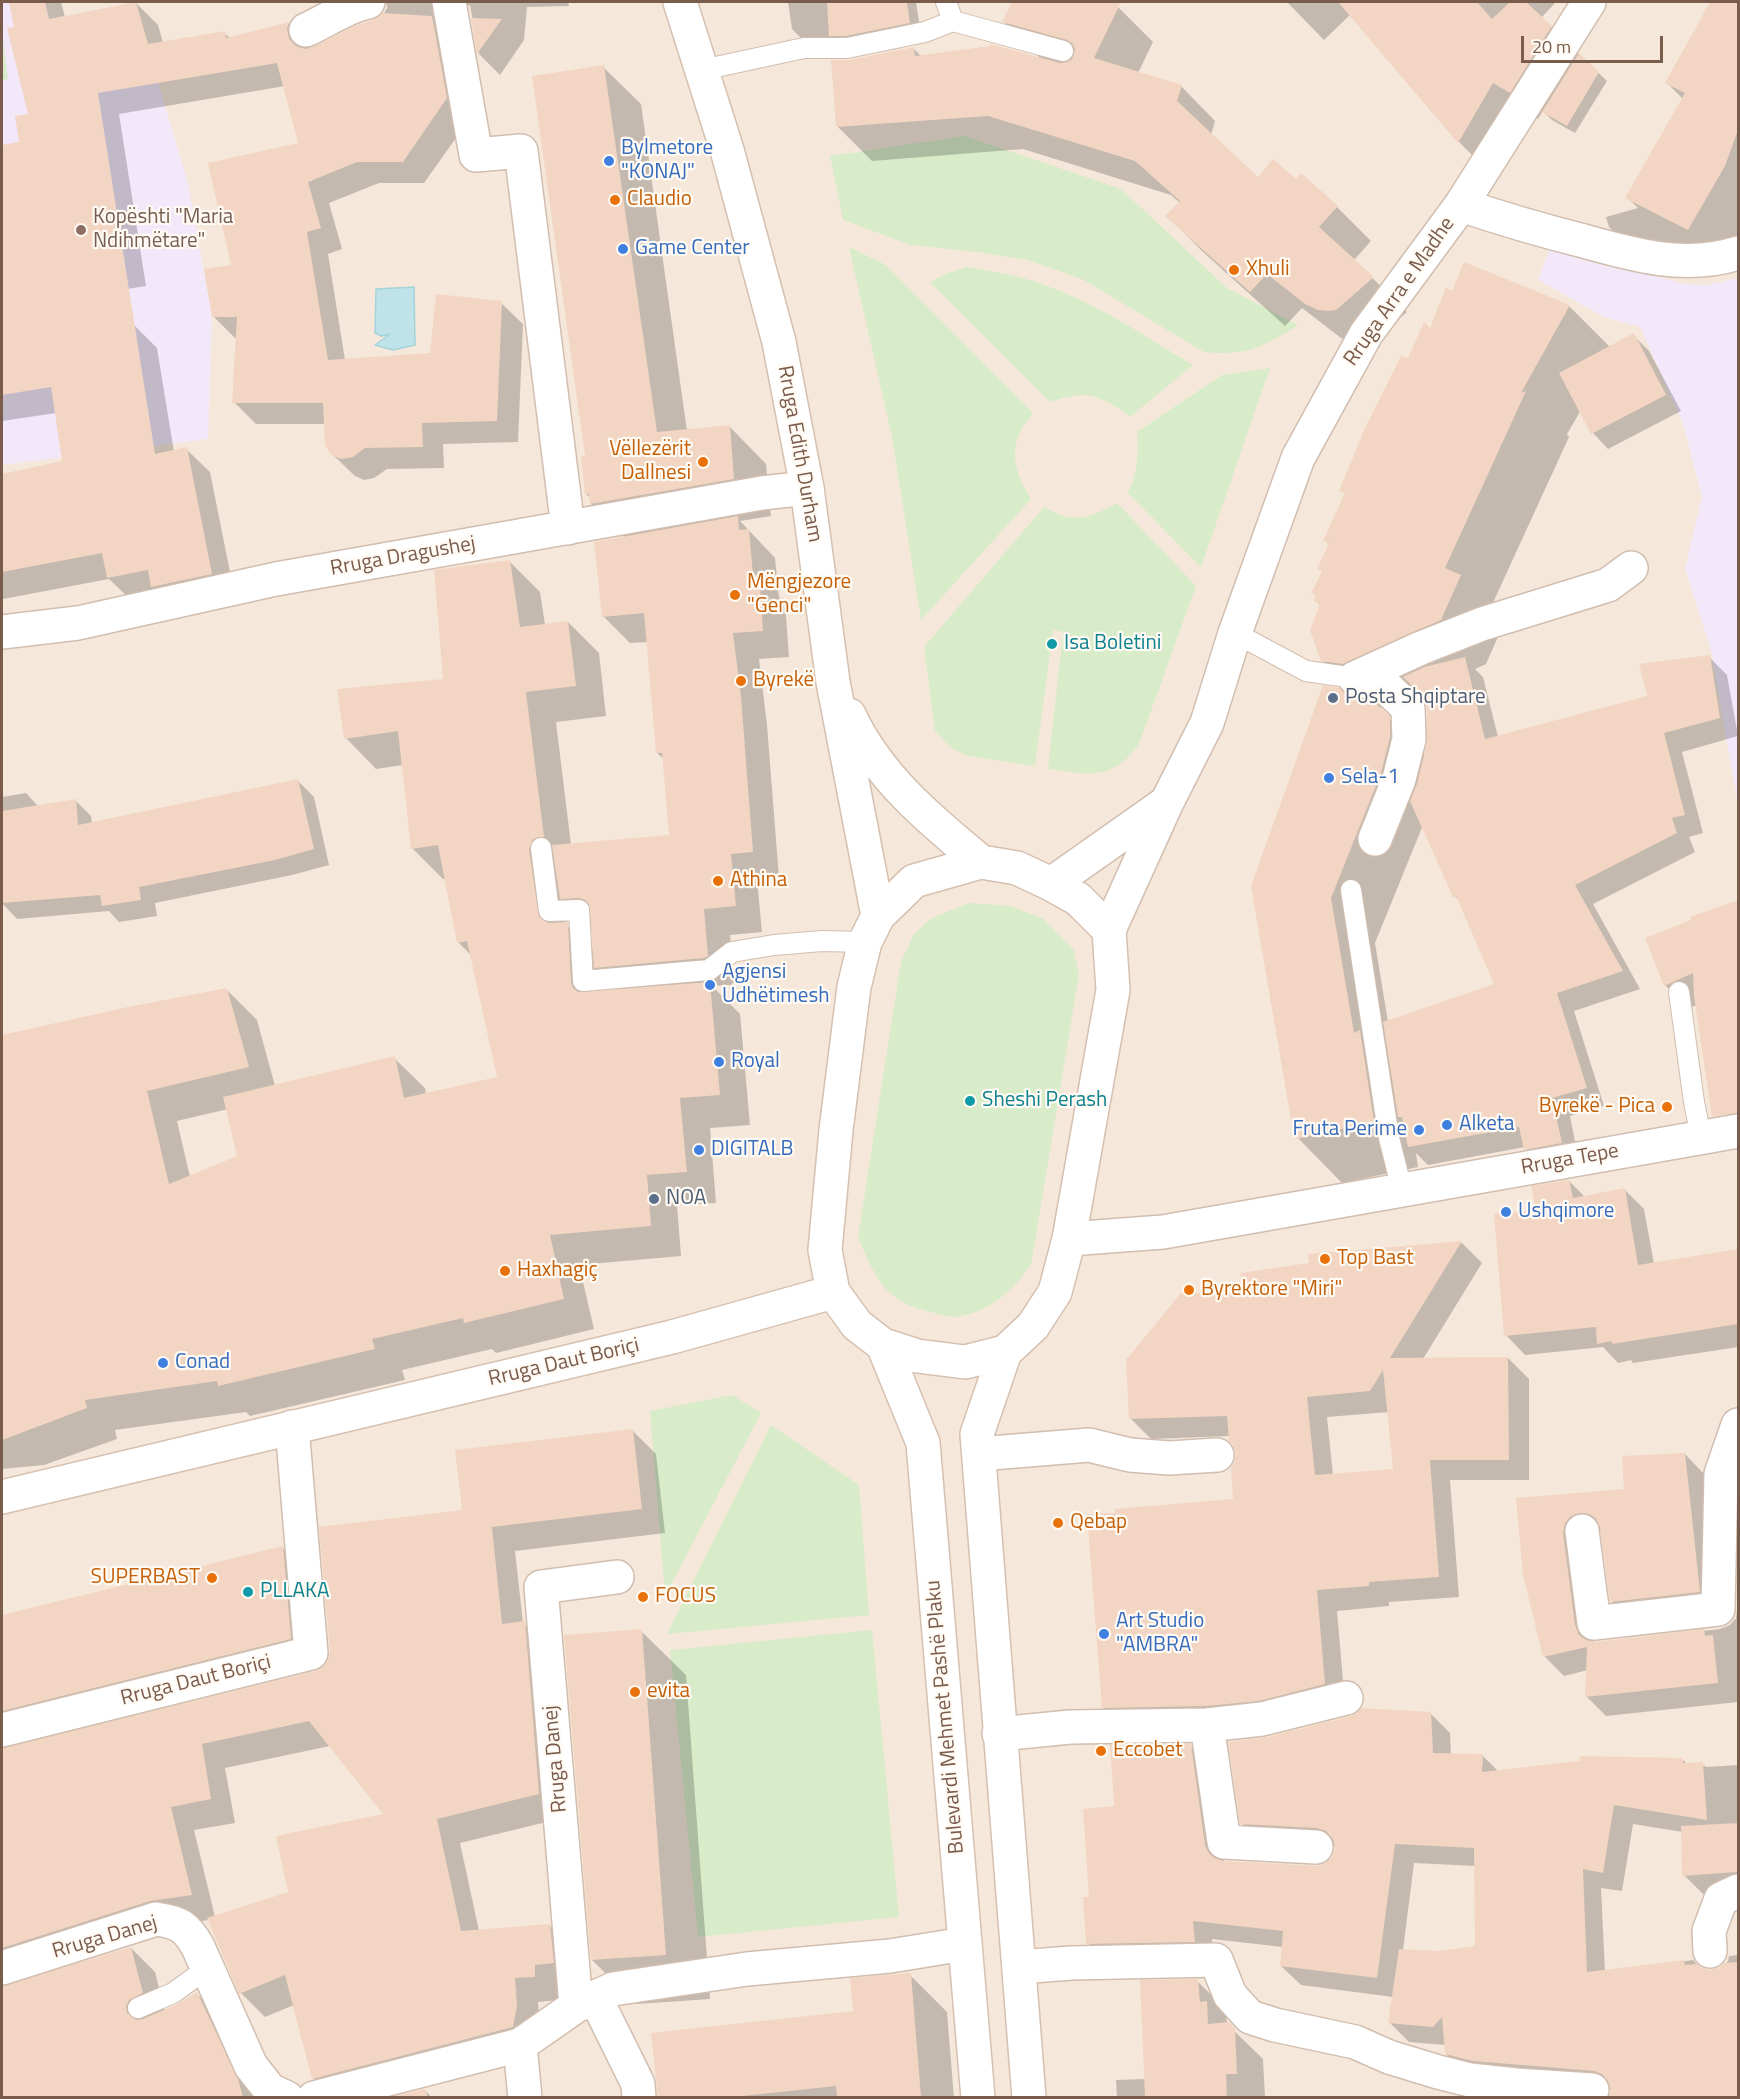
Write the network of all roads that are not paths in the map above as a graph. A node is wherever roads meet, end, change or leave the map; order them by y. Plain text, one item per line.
1 (368, 2) edge
2 (449, 2) edge
3 (680, 2) edge
4 (946, 2) edge
5 (1589, 2) edge
6 (953, 21) junction
7 (306, 30) dead end
8 (1064, 51) dead end
9 (702, 70) junction
10 (1461, 205) junction
11 (1738, 253) edge
12 (807, 488) junction
13 (568, 528) junction
14 (1631, 568) dead end
15 (2, 632) edge
16 (1235, 633) junction
17 (1355, 678) junction
18 (833, 682) junction
19 (1167, 802) junction
20 (1375, 839) dead end
21 (541, 848) dead end
22 (981, 862) junction
23 (1051, 884) junction
24 (1351, 890) dead end
25 (871, 929) junction
26 (1109, 930) junction
27 (1679, 992) dead end
28 (1738, 1131) edge
29 (1701, 1137) junction
30 (1402, 1190) junction
31 (1069, 1239) junction
32 (833, 1292) junction
33 (882, 1345) junction
34 (1005, 1352) junction
35 (1738, 1425) edge
36 (292, 1427) junction
37 (979, 1454) junction
38 (1217, 1455) dead end
39 (2, 1497) edge
40 (1582, 1531) dead end
41 (617, 1577) dead end
42 (1346, 1698) dead end
43 (1207, 1725) junction
44 (2, 1730) edge
45 (999, 1734) junction
46 (1316, 1847) dead end
47 (1738, 1891) edge
48 (964, 1944) junction
49 (1710, 1951) dead end
50 (209, 1967) junction
51 (1019, 1967) junction
52 (2, 1968) edge
53 (586, 2002) junction
54 (138, 2008) dead end
55 (520, 2045) junction
56 (1592, 2090) dead end
57 (287, 2097) edge
58 (314, 2097) edge
59 (525, 2097) edge
60 (639, 2097) edge
61 (978, 2097) edge
62 (1029, 2097) edge

1 - 7 street
2 - 13 street
3 - 9 street, Rruga Edith Durham
4 - 6 lane
5 - 10 street, Rruga Arra e Madhe
6 - 8 lane
6 - 9 lane
9 - 12 street, Rruga Edith Durham
10 - 11 street
10 - 16 street, Rruga Arra e Madhe
12 - 13 street, Rruga Dragushej
12 - 18 street, Rruga Edith Durham
13 - 15 street, Rruga Dragushej
14 - 17 street
16 - 17 lane
16 - 19 street, Rruga Arra e Madhe
17 - 20 street
18 - 22 street
18 - 25 street, Rruga Edith Durham
19 - 23 street, Rruga Arra e Madhe
19 - 26 street, Rruga Arra e Madhe
21 - 25 lane
22 - 23 street
22 - 25 street
23 - 26 street
24 - 30 lane
25 - 32 street
26 - 31 street
27 - 29 lane
28 - 29 street, Rruga Tepe
29 - 30 street, Rruga Tepe
30 - 31 street, Rruga Tepe
31 - 34 street
32 - 33 street
32 - 36 street, Rruga Daut Boriçi
33 - 34 street
33 - 48 street, Bulevardi Mehmet Pashë Plaku
34 - 37 street
35 - 40 street
36 - 39 street, Rruga Daut Boriçi
36 - 44 street, Rruga Daut Boriçi
37 - 38 street
37 - 45 street
41 - 53 street, Rruga Danej
42 - 43 street
43 - 45 street
43 - 46 street
45 - 51 street
47 - 49 street
48 - 53 street
48 - 61 street, Bulevardi Mehmet Pashë Plaku
50 - 52 street, Rruga Danej
50 - 54 lane
50 - 57 street, Rruga Danej
51 - 56 street
51 - 62 street
53 - 55 street
53 - 60 street
55 - 58 street
55 - 59 street

